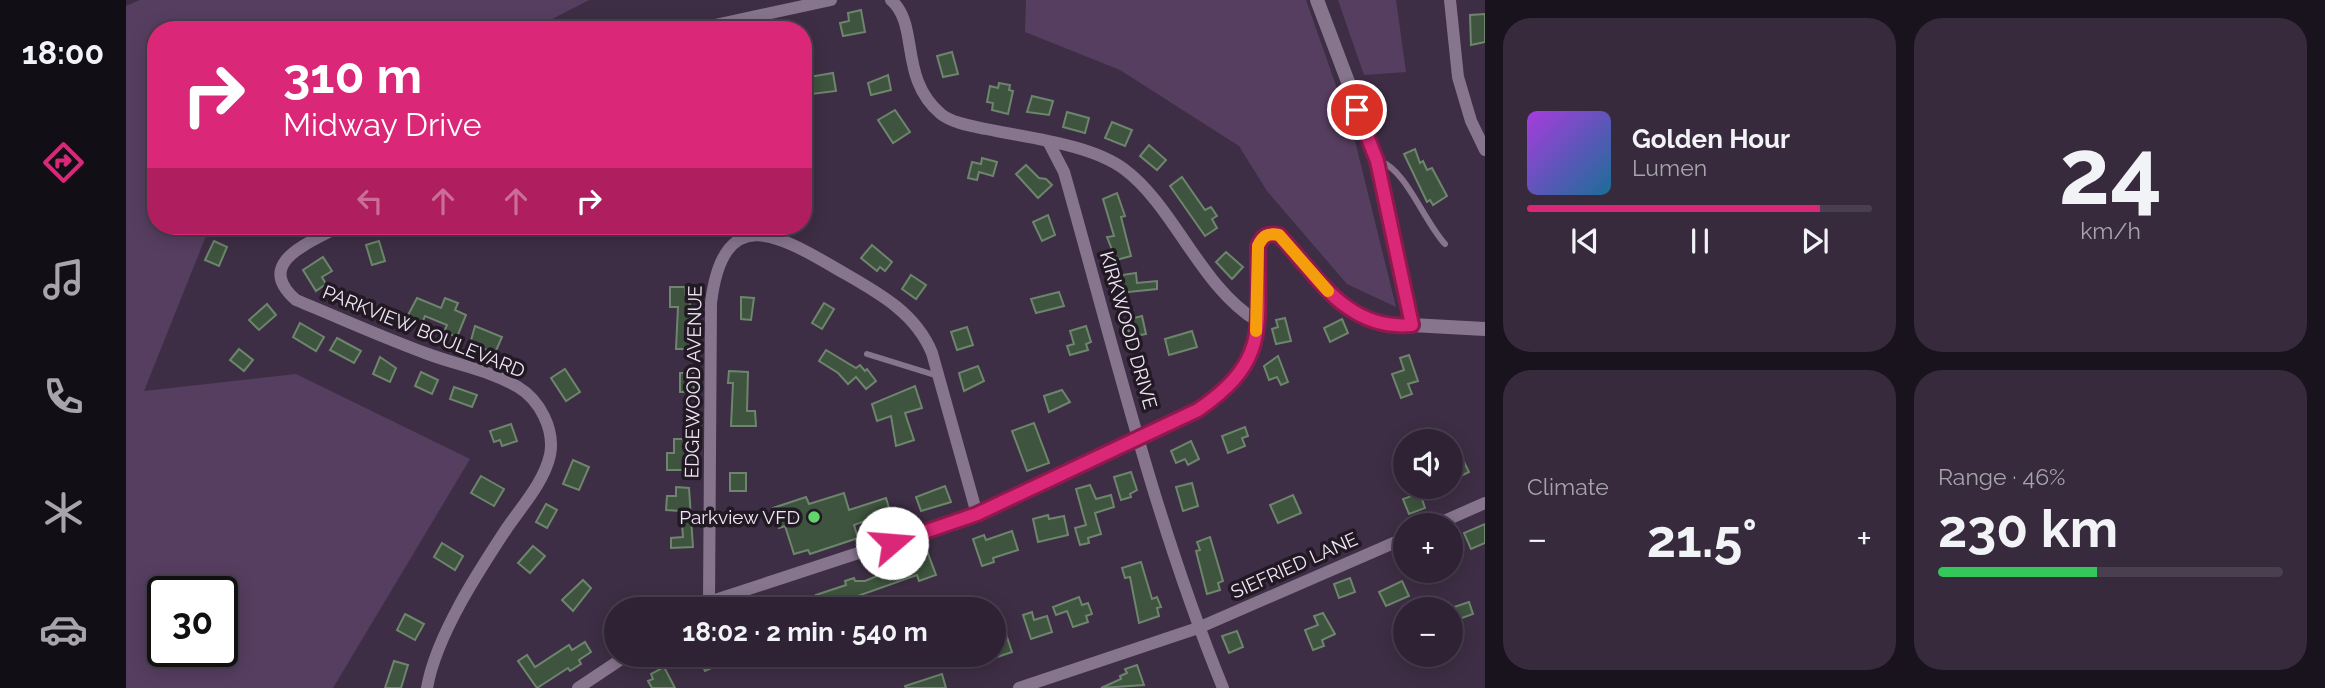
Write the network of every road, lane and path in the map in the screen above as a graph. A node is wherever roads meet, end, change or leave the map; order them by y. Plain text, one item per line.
1 (831, 0) edge
2 (891, 0) edge
3 (1317, 0) edge
4 (1450, 0) edge
5 (734, 21) edge
6 (1049, 143) junction
7 (1485, 150) edge
8 (1377, 161) junction
9 (324, 235) edge
10 (760, 235) edge
11 (769, 235) edge
12 (1445, 244) dead end
13 (1257, 321) junction
14 (1412, 325) junction
15 (1485, 328) edge
16 (867, 354) dead end
17 (940, 377) junction
18 (1140, 438) junction
19 (1485, 503) edge
20 (1462, 513) edge
21 (977, 514) junction
22 (1393, 543) edge
23 (704, 597) edge
24 (731, 597) edge
25 (1198, 628) junction
26 (610, 667) edge
27 (427, 688) edge
28 (578, 688) edge
29 (1019, 688) edge
30 (1223, 688) edge

1 - 5 street
2 - 6 street
3 - 8 street
4 - 7 street
6 - 13 street
6 - 18 street, KIRKWOOD DRIVE
8 - 12 lane
8 - 14 street
9 - 27 street, PARKVIEW BOULEVARD
10 - 23 street, EDGEWOOD AVENUE
11 - 17 street, EDGEWOOD AVENUE
13 - 14 street
13 - 18 street
14 - 15 street
16 - 17 lane
17 - 21 street, EDGEWOOD AVENUE
18 - 21 street
18 - 25 street, KIRKWOOD DRIVE
19 - 20 street
21 - 24 street
22 - 25 street, SIEFRIED LANE
25 - 29 street, SIEFRIED LANE
25 - 30 street, KIRKWOOD DRIVE
26 - 28 street

